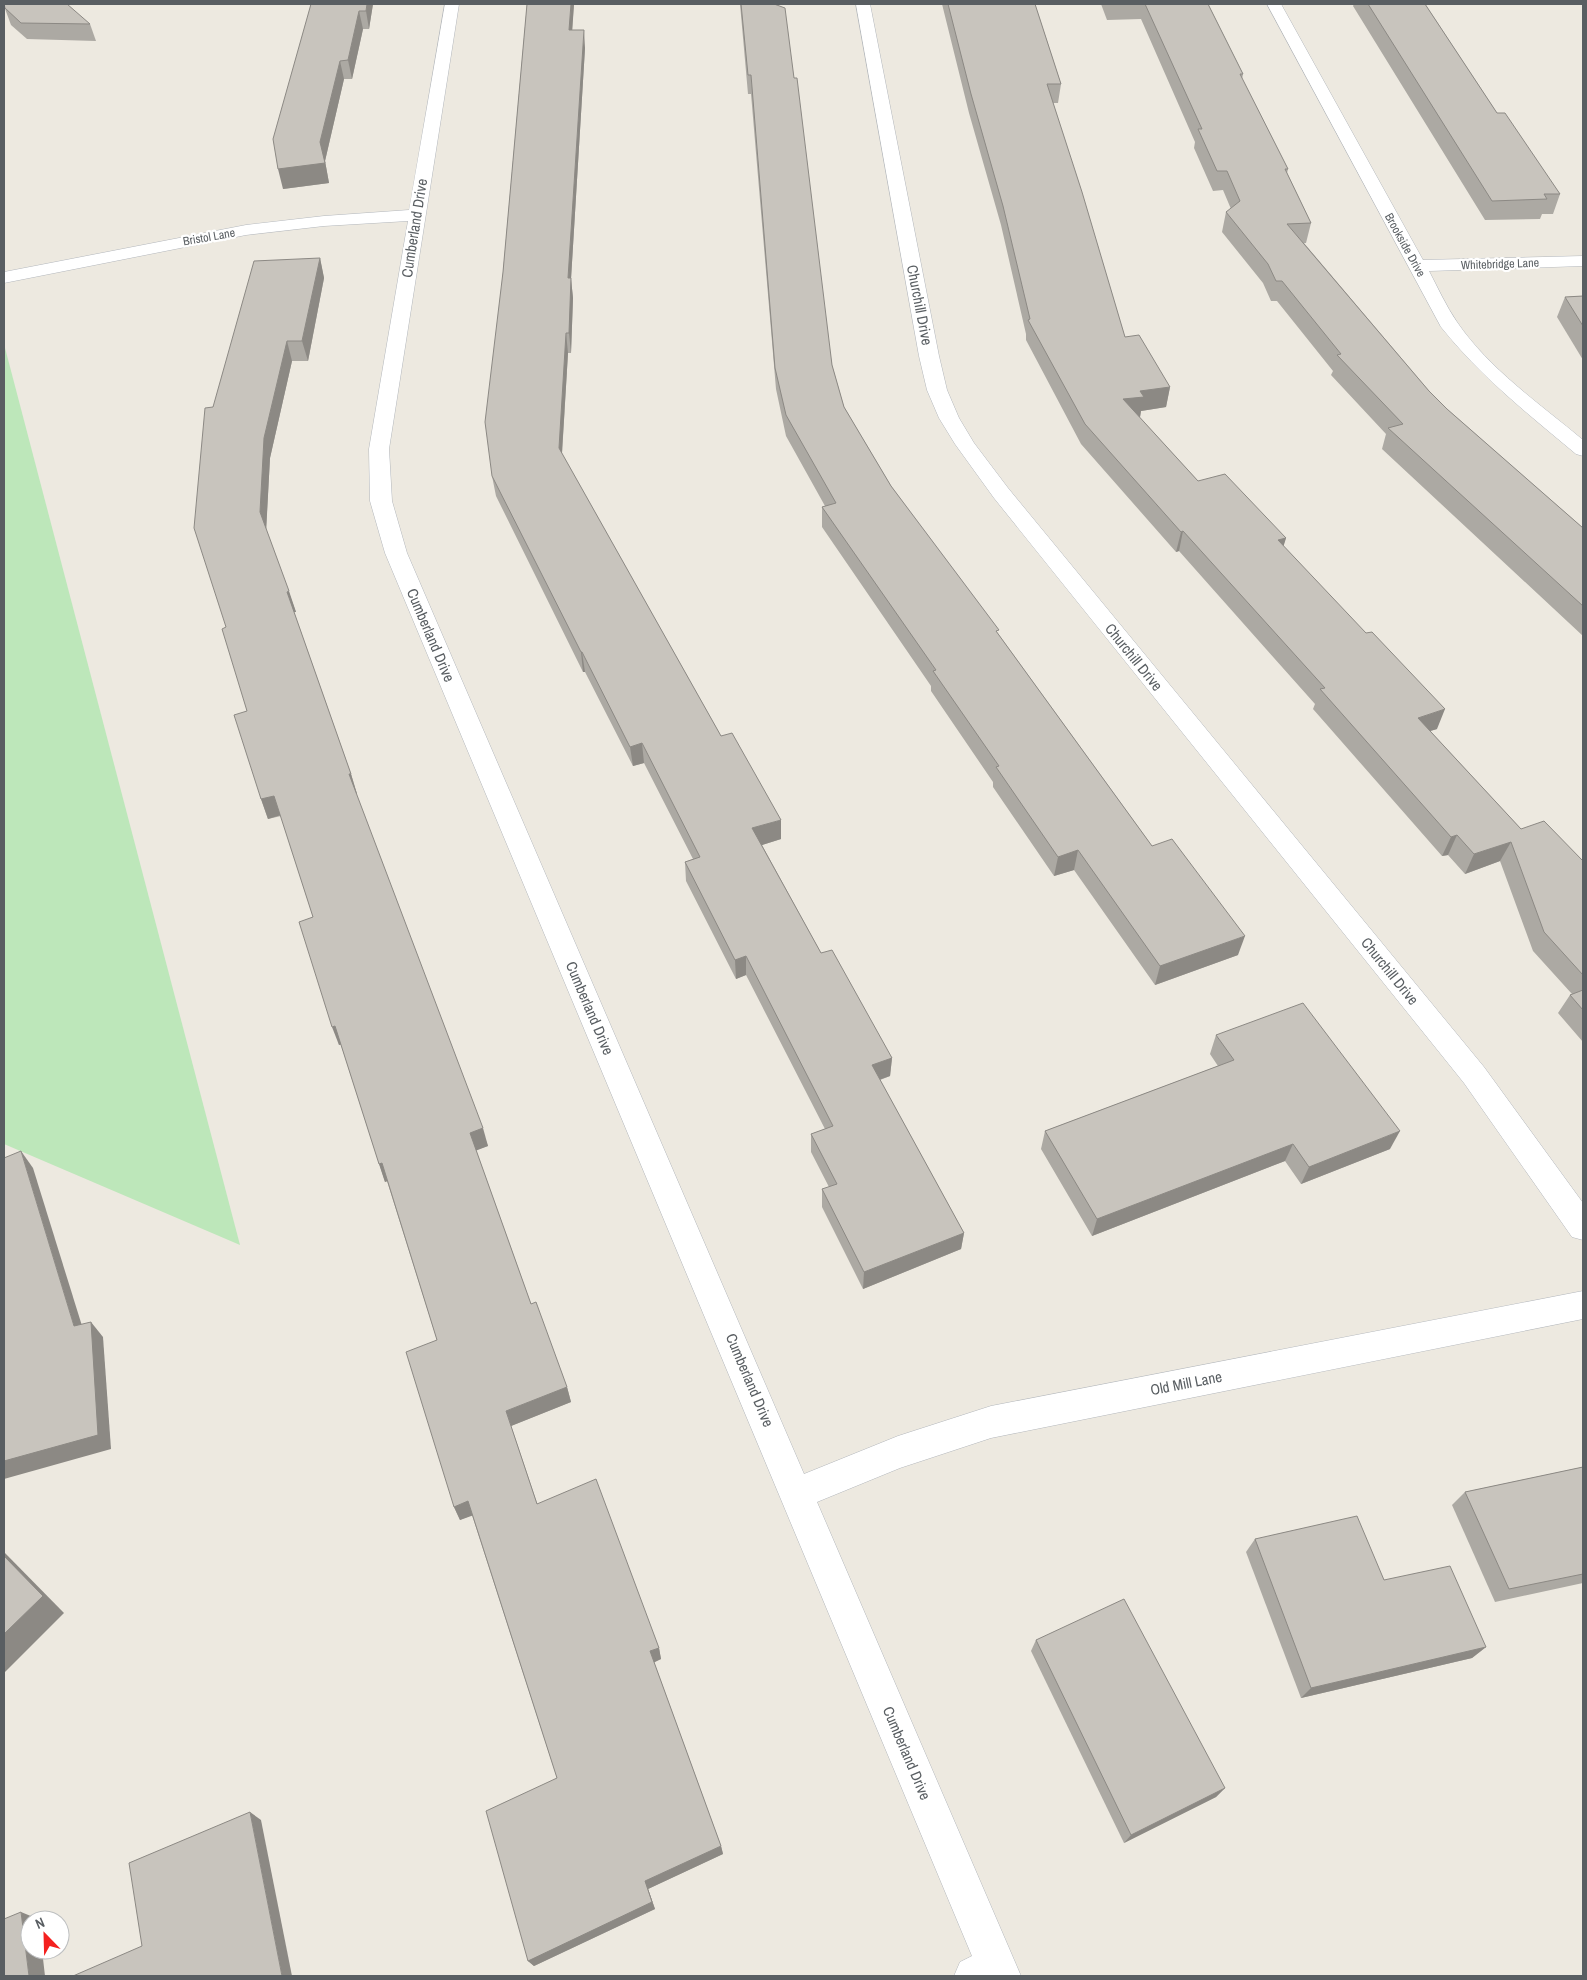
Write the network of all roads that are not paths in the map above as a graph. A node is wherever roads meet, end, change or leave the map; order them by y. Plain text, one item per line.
1 (452, 4) edge
2 (863, 4) edge
3 (1274, 4) edge
4 (416, 216) junction
5 (1583, 261) edge
6 (1416, 266) junction
7 (4, 278) edge
8 (1583, 450) edge
9 (1583, 1228) edge
10 (1583, 1305) edge
11 (798, 1493) junction
12 (990, 1972) edge

1 - 4 street, Cumberland Drive
2 - 9 street, Churchill Drive
3 - 6 street, Brookside Drive
4 - 7 street, Bristol Lane
4 - 11 street, Cumberland Drive
5 - 6 street, Whitebridge Lane
6 - 8 street, Brookside Drive
10 - 11 street, Old Mill Lane
11 - 12 street, Cumberland Drive

